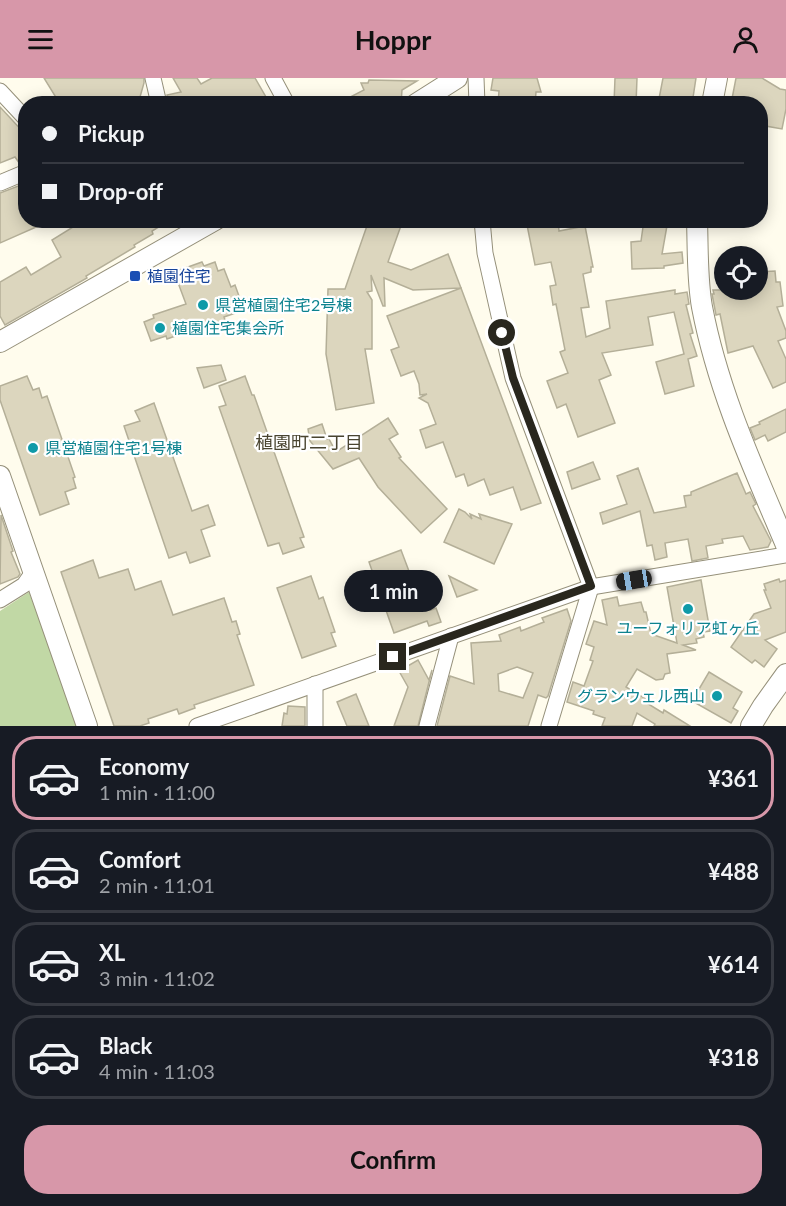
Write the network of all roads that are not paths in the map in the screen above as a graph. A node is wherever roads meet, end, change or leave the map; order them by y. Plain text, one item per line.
1 (153, 78) edge
2 (273, 78) edge
3 (457, 78) edge
4 (476, 78) edge
5 (717, 78) edge
6 (0, 91) edge
7 (157, 96) edge
8 (282, 96) edge
9 (429, 96) edge
10 (477, 96) edge
11 (714, 96) edge
12 (18, 111) edge
13 (18, 175) edge
14 (0, 183) edge
15 (201, 228) edge
16 (483, 228) edge
17 (697, 228) edge
18 (0, 342) edge
19 (0, 476) edge
20 (786, 545) edge
21 (786, 555) edge
22 (33, 572) junction
23 (591, 586) junction
24 (0, 600) edge
25 (451, 636) junction
26 (786, 674) edge
27 (315, 684) junction
28 (87, 726) edge
29 (197, 726) edge
30 (315, 726) edge
31 (427, 726) edge
32 (549, 726) edge
33 (751, 726) edge

1 - 7 street
2 - 8 street
3 - 9 street
4 - 10 street
5 - 11 street
6 - 12 street
13 - 14 street
15 - 18 street
16 - 23 street
17 - 20 street
19 - 22 street
21 - 23 street
22 - 24 street
22 - 28 street
23 - 25 street
23 - 32 street
25 - 27 street
25 - 31 street
26 - 33 street
27 - 29 street
27 - 30 street

